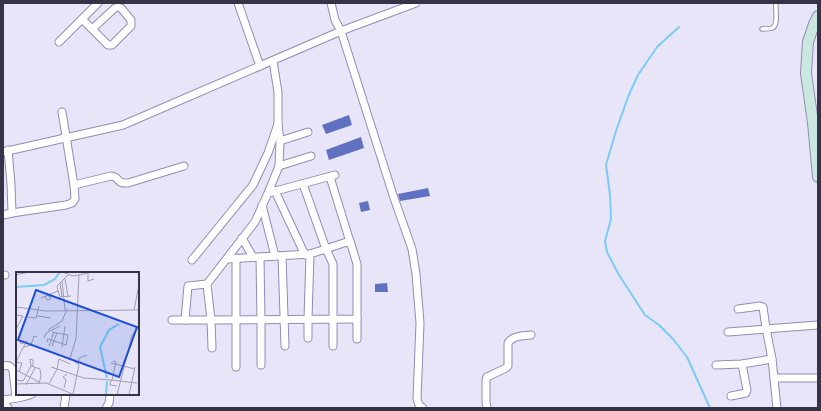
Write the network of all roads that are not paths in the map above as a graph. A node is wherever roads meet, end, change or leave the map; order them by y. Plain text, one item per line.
1 (98, 3) edge
2 (238, 3) edge
3 (331, 3) edge
4 (416, 3) edge
5 (776, 3) edge
6 (818, 16) edge
7 (82, 19) junction
8 (92, 29) junction
9 (762, 29) dead end
10 (341, 31) junction
11 (59, 42) dead end
12 (273, 61) junction
13 (260, 66) junction
14 (62, 112) dead end
15 (278, 124) junction
16 (308, 132) dead end
17 (66, 137) junction
18 (280, 141) junction
19 (6, 151) edge
20 (311, 156) dead end
21 (184, 166) dead end
22 (279, 166) junction
23 (818, 176) edge
24 (303, 184) junction
25 (74, 185) junction
26 (275, 191) junction
27 (268, 193) junction
28 (262, 205) junction
29 (12, 213) junction
30 (3, 215) edge
31 (242, 238) junction
32 (350, 241) junction
33 (326, 249) junction
34 (308, 254) junction
35 (275, 256) junction
36 (282, 256) junction
37 (354, 256) dead end
38 (256, 257) junction
39 (236, 258) junction
40 (227, 259) junction
41 (192, 260) dead end
42 (207, 284) junction
43 (738, 309) dead end
44 (308, 319) junction
45 (333, 319) junction
46 (357, 319) junction
47 (172, 320) dead end
48 (184, 320) junction
49 (211, 320) junction
50 (236, 320) junction
51 (261, 320) junction
52 (284, 320) junction
53 (818, 325) edge
54 (766, 328) junction
55 (728, 332) dead end
56 (532, 335) dead end
57 (308, 338) dead end
58 (356, 339) dead end
59 (285, 346) dead end
60 (333, 346) dead end
61 (212, 348) dead end
62 (772, 359) junction
63 (742, 364) junction
64 (261, 365) dead end
65 (716, 365) dead end
66 (3, 366) edge
67 (236, 367) dead end
68 (774, 378) junction
69 (818, 378) edge
70 (30, 395) edge
71 (66, 395) edge
72 (110, 395) edge
73 (731, 396) dead end
74 (16, 398) junction
75 (3, 400) edge
76 (8, 408) edge
77 (64, 408) edge
78 (106, 408) edge
79 (423, 408) edge
80 (487, 408) edge
81 (777, 408) edge

1 - 7 street
2 - 13 street
3 - 10 street
4 - 10 street
5 - 9 lane
6 - 23 street
7 - 8 street
7 - 11 street
8 - 8 street
10 - 12 street
10 - 79 street
12 - 13 street
12 - 15 street
13 - 17 street
14 - 17 street
15 - 18 street
15 - 41 street
16 - 18 street
17 - 19 street
17 - 25 street
18 - 22 street
19 - 29 street
20 - 22 street
21 - 25 street
22 - 27 street
24 - 26 street
24 - 32 street
24 - 33 street
25 - 29 street
26 - 27 street
26 - 34 street
27 - 28 street
28 - 31 street
28 - 35 street
29 - 30 street
31 - 38 street
31 - 40 street
32 - 33 street
32 - 37 street
32 - 46 street
33 - 34 street
33 - 45 street
34 - 36 street
34 - 44 street
35 - 36 street
35 - 38 street
36 - 52 street
38 - 39 street
38 - 51 street
39 - 40 street
39 - 50 street
40 - 42 street
42 - 48 street
42 - 49 street
43 - 54 street
44 - 45 street
44 - 52 street
44 - 57 street
45 - 46 street
45 - 60 street
46 - 58 street
47 - 48 street
48 - 49 street
49 - 50 street
49 - 61 street
50 - 51 street
50 - 67 street
51 - 52 street
51 - 64 street
52 - 59 street
53 - 54 street
54 - 55 street
54 - 62 street
56 - 80 street
62 - 63 street
62 - 68 street
63 - 65 street
63 - 73 street
66 - 74 street
68 - 69 street
68 - 81 street
70 - 74 street
71 - 77 street
72 - 78 street
74 - 75 street
75 - 76 street

